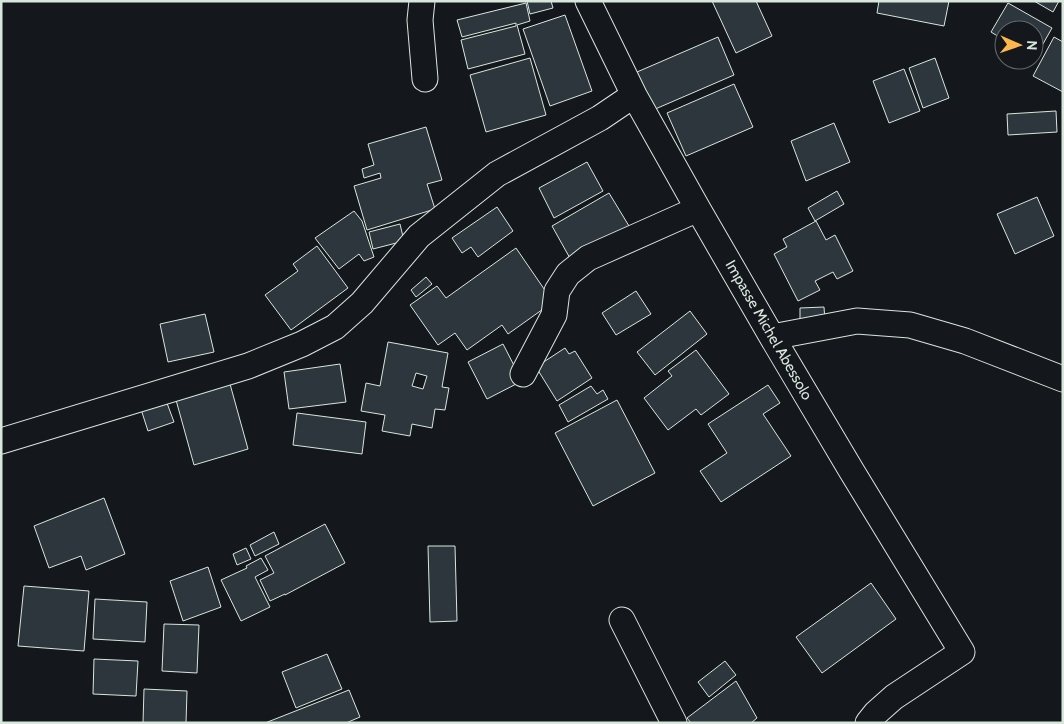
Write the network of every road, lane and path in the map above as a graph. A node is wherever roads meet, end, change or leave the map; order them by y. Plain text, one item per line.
1 (422, 1) edge
2 (588, 1) edge
3 (424, 80) dead end
4 (634, 95) junction
5 (698, 210) junction
6 (772, 337) junction
7 (523, 374) dead end
8 (1063, 379) edge
9 (1, 441) edge
10 (622, 620) dead end
11 (674, 723) edge
12 (868, 723) edge

1 - 3 street
2 - 4 street, Impasse Michel Abessolo
4 - 5 street, Impasse Michel Abessolo
4 - 9 street
5 - 6 street, Impasse Michel Abessolo
5 - 7 street
6 - 8 street
6 - 12 street, Impasse Michel Abessolo
10 - 11 street

